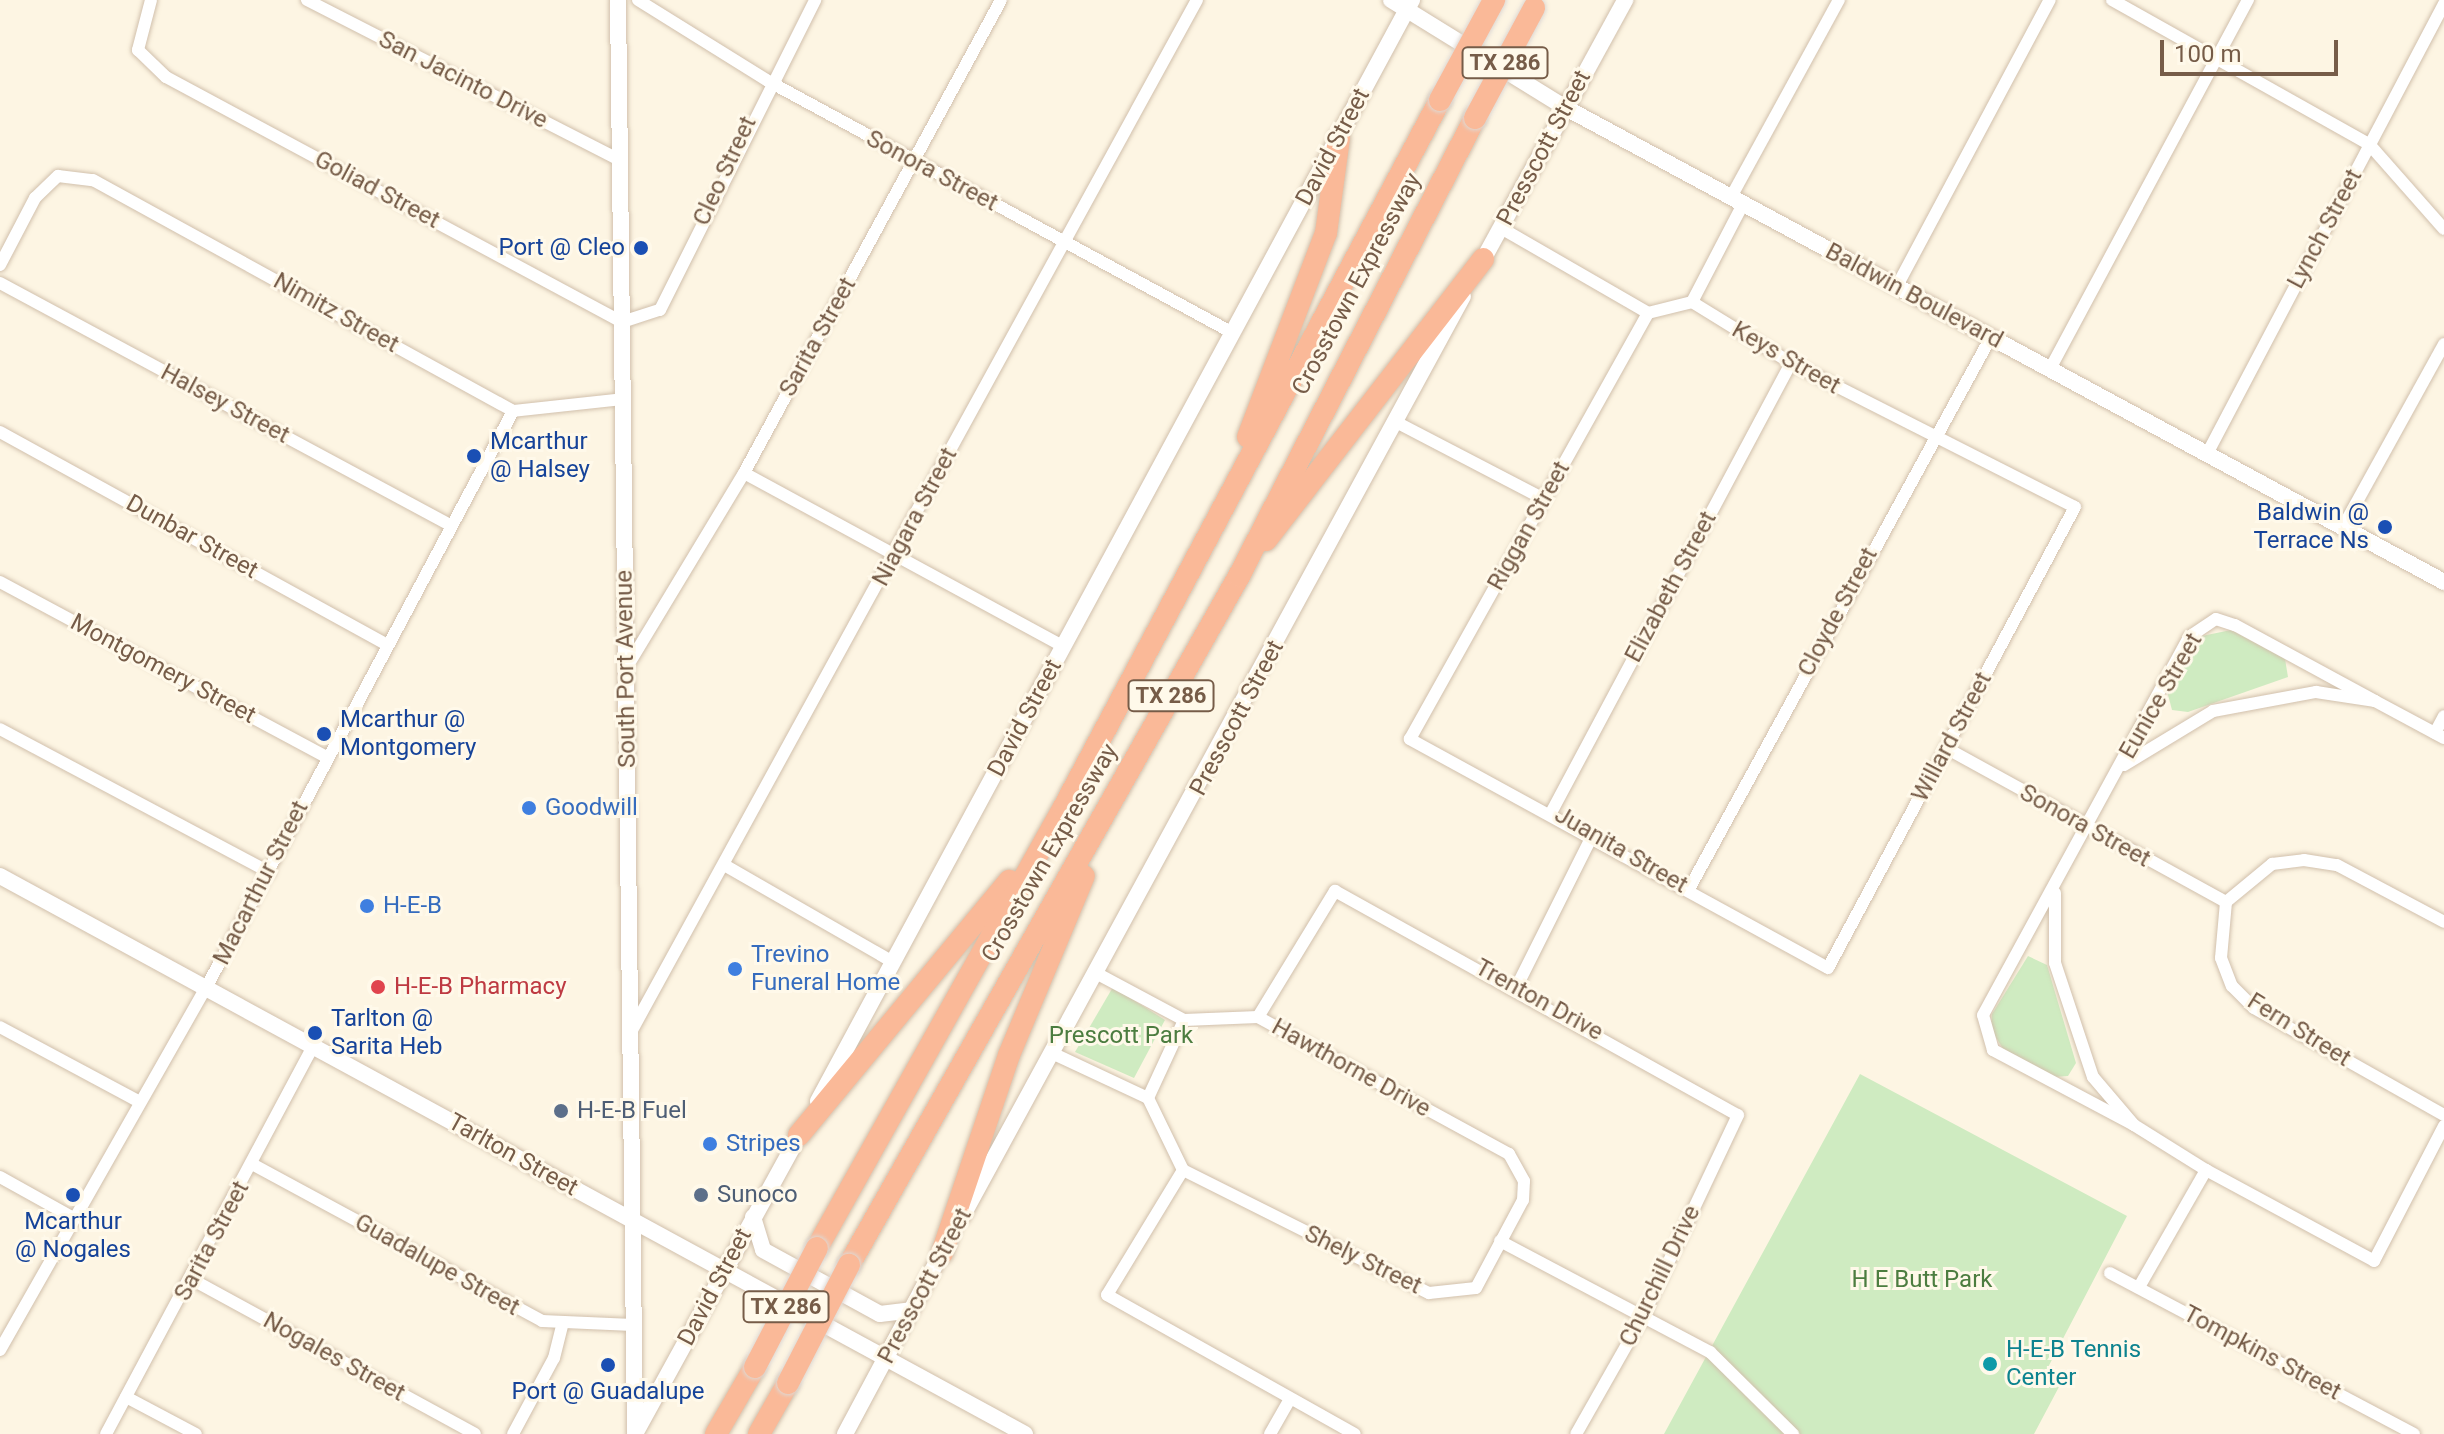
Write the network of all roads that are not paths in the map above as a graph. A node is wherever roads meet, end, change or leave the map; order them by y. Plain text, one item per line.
1 (151, 0) edge
2 (307, 0) edge
3 (618, 0) edge
4 (638, 0) edge
5 (815, 0) edge
6 (1001, 0) edge
7 (1197, 0) edge
8 (1391, 0) edge
9 (1494, 0) edge
10 (1625, 0) edge
11 (1839, 0) edge
12 (2050, 0) edge
13 (2112, 0) edge
14 (2248, 0) edge
15 (1409, 4) edge
16 (1536, 4) edge
17 (2444, 4) edge
18 (2217, 56) junction
19 (768, 81) junction
20 (1566, 108) junction
21 (1339, 138) junction
22 (2369, 144) junction
23 (620, 160) junction
24 (914, 162) junction
25 (1737, 200) junction
26 (1501, 228) junction
27 (2444, 229) edge
28 (1063, 242) junction
29 (1483, 259) junction
30 (0, 265) edge
31 (0, 283) edge
32 (1897, 286) junction
33 (1692, 302) junction
34 (1648, 313) junction
35 (622, 322) junction
36 (1231, 332) junction
37 (1991, 337) junction
38 (2444, 344) edge
39 (1791, 363) junction
40 (2050, 369) junction
41 (623, 399) junction
42 (513, 411) junction
43 (1396, 422) junction
44 (0, 432) edge
45 (1933, 436) junction
46 (2207, 454) junction
47 (744, 473) junction
48 (1544, 499) junction
49 (2075, 507) joint
50 (450, 525) junction
51 (2343, 527) junction
52 (1213, 529) junction
53 (896, 554) junction
54 (1239, 576) junction
55 (0, 582) edge
56 (2444, 582) edge
57 (384, 643) junction
58 (1063, 646) junction
59 (626, 668) junction
60 (2375, 701) junction
61 (2444, 716) edge
62 (0, 729) edge
63 (2440, 735) edge
64 (1410, 739) joint
65 (1946, 748) junction
66 (325, 756) junction
67 (2118, 769) junction
68 (1124, 781) junction
69 (1552, 811) junction
70 (1057, 816) junction
71 (2084, 828) junction
72 (1592, 836) junction
73 (726, 866) junction
74 (269, 872) junction
75 (0, 876) edge
76 (1689, 889) junction
77 (2055, 890) junction
78 (2226, 902) junction
79 (2444, 922) edge
80 (893, 962) junction
81 (1828, 968) joint
82 (1098, 974) junction
83 (1517, 986) junction
84 (206, 988) junction
85 (1258, 1017) junction
86 (1184, 1020) junction
87 (0, 1027) edge
88 (630, 1033) junction
89 (313, 1046) junction
90 (1054, 1054) junction
91 (1148, 1098) junction
92 (136, 1100) junction
93 (1738, 1115) joint
94 (2444, 1115) edge
95 (2134, 1125) junction
96 (2444, 1126) edge
97 (799, 1135) junction
98 (252, 1164) junction
99 (1183, 1170) junction
100 (2206, 1170) junction
101 (0, 1177) edge
102 (72, 1217) junction
103 (753, 1217) junction
104 (632, 1219) junction
105 (1500, 1241) junction
106 (942, 1253) junction
107 (724, 1269) junction
108 (2110, 1273) dead end
109 (193, 1280) junction
110 (2139, 1287) junction
111 (911, 1310) junction
112 (1642, 1318) junction
113 (633, 1325) junction
114 (6, 1326) edge
115 (562, 1326) junction
116 (0, 1350) edge
117 (888, 1357) junction
118 (126, 1397) junction
119 (1290, 1399) junction
120 (106, 1434) edge
121 (196, 1434) edge
122 (475, 1434) edge
123 (513, 1434) edge
124 (635, 1434) edge
125 (716, 1434) edge
126 (759, 1434) edge
127 (845, 1434) edge
128 (1025, 1434) edge
129 (1270, 1434) edge
130 (1355, 1434) edge
131 (1576, 1434) edge
132 (1793, 1434) edge
133 (2414, 1434) edge

1 - 35 street, Goliad Street
2 - 23 street, San Jacinto Drive
3 - 23 main road, South Port Avenue
4 - 19 street, Sonora Street
5 - 19 street, Cleo Street
6 - 24 street, Sarita Street
7 - 28 street, Niagara Street
8 - 15 main road, Baldwin Boulevard
9 - 52 highway, Crosstown Expressway / TX 286, bridge
10 - 20 main road, Presscott Street
11 - 25 street
12 - 32 street
13 - 18 street
14 - 18 street
15 - 20 main road, Baldwin Boulevard
15 - 21 main road, David Street
16 - 54 highway, Crosstown Expressway / TX 286, bridge
17 - 22 street, Lynch Street
18 - 22 street
18 - 40 street
19 - 24 street, Sonora Street
19 - 35 street, Cleo Street
20 - 25 main road, Baldwin Boulevard
20 - 26 main road, Presscott Street
21 - 36 main road, David Street
21 - 52 highway
22 - 27 street
22 - 46 street, Lynch Street
23 - 35 main road, South Port Avenue
24 - 28 street, Sonora Street
24 - 47 street, Sarita Street
25 - 32 main road, Baldwin Boulevard
25 - 33 street
26 - 29 main road, Presscott Street
26 - 34 street
28 - 36 street, Sonora Street
28 - 53 street, Niagara Street
29 - 43 main road, Presscott Street
29 - 54 highway
30 - 42 street, Nimitz Street
31 - 50 street, Halsey Street
32 - 37 main road, Baldwin Boulevard
33 - 34 street
33 - 39 street, Keys Street
34 - 48 street, Riggan Street
35 - 41 main road, South Port Avenue
36 - 58 main road, David Street
37 - 40 main road, Baldwin Boulevard
37 - 45 street, Cloyde Street
38 - 51 street
39 - 45 street, Keys Street
39 - 69 street, Elizabeth Street
40 - 46 main road, Baldwin Boulevard
41 - 42 street
41 - 59 main road, South Port Avenue
42 - 50 street, Macarthur Street
43 - 48 street
43 - 82 main road, Presscott Street
44 - 57 street, Dunbar Street
45 - 49 street, Keys Street
45 - 76 street, Cloyde Street
46 - 51 main road, Baldwin Boulevard
47 - 53 street
47 - 59 street, Sarita Street
48 - 64 street, Riggan Street
49 - 65 street, Willard Street
50 - 57 street, Macarthur Street
51 - 56 main road, Baldwin Boulevard
52 - 70 highway, Crosstown Expressway / TX 286
53 - 58 street
53 - 73 street, Niagara Street
54 - 68 highway, Crosstown Expressway / TX 286
55 - 66 street, Montgomery Street
57 - 66 street, Macarthur Street
58 - 80 main road, David Street
59 - 88 main road, South Port Avenue
60 - 63 street
60 - 67 street
60 - 67 street, Eunice Street
61 - 63 street
62 - 74 street
64 - 69 street, Juanita Street
65 - 71 street, Sonora Street
65 - 81 street, Willard Street
66 - 74 street, Macarthur Street
67 - 71 street
68 - 106 highway
68 - 126 highway, Crosstown Expressway / TX 286, bridge
69 - 72 street, Juanita Street
70 - 97 highway
70 - 125 highway, Crosstown Expressway / TX 286, bridge
71 - 77 street
71 - 78 street, Sonora Street
72 - 76 street, Juanita Street
72 - 83 street
73 - 80 street
73 - 88 street, Niagara Street
74 - 84 street, Macarthur Street
75 - 84 main road, Tarlton Street
76 - 81 street, Juanita Street
77 - 95 street
77 - 95 street
78 - 79 street
78 - 94 street, Fern Street
80 - 97 main road, David Street
82 - 86 street
82 - 90 main road, Presscott Street
83 - 85 street, Trenton Drive
83 - 93 street, Trenton Drive
84 - 89 main road, Tarlton Street
84 - 92 street, Macarthur Street
85 - 86 street, Hawthorne Drive
85 - 105 street, Hawthorne Drive
86 - 91 street
87 - 92 street
88 - 104 main road, South Port Avenue
89 - 98 street, Sarita Street
89 - 104 main road, Tarlton Street
90 - 91 street
90 - 106 main road, Presscott Street
91 - 99 street
92 - 102 street, Macarthur Street
93 - 112 street, Churchill Drive
95 - 100 street
96 - 100 street
97 - 103 main road, David Street
98 - 109 street, Sarita Street
98 - 115 street, Guadalupe Street
99 - 105 street, Shely Street
99 - 119 street
100 - 110 street
101 - 102 street
102 - 114 street, Macarthur Street
103 - 107 main road, David Street
103 - 111 main road
104 - 107 main road, Tarlton Street
104 - 113 main road, South Port Avenue
105 - 112 street
106 - 111 main road, Presscott Street
107 - 117 main road, Tarlton Street
107 - 124 main road, David Street
108 - 110 street, Tompkins Street
109 - 118 street, Sarita Street
109 - 122 street, Nogales Street
110 - 133 street, Tompkins Street
111 - 117 main road, Presscott Street
112 - 131 street, Churchill Drive
112 - 132 street
113 - 115 street, Guadalupe Street
113 - 124 main road, South Port Avenue
114 - 116 street, Macarthur Street
115 - 123 street
117 - 127 main road, Presscott Street
117 - 128 main road, Tarlton Street
118 - 120 street, Sarita Street
118 - 121 street
119 - 129 street
119 - 130 street

